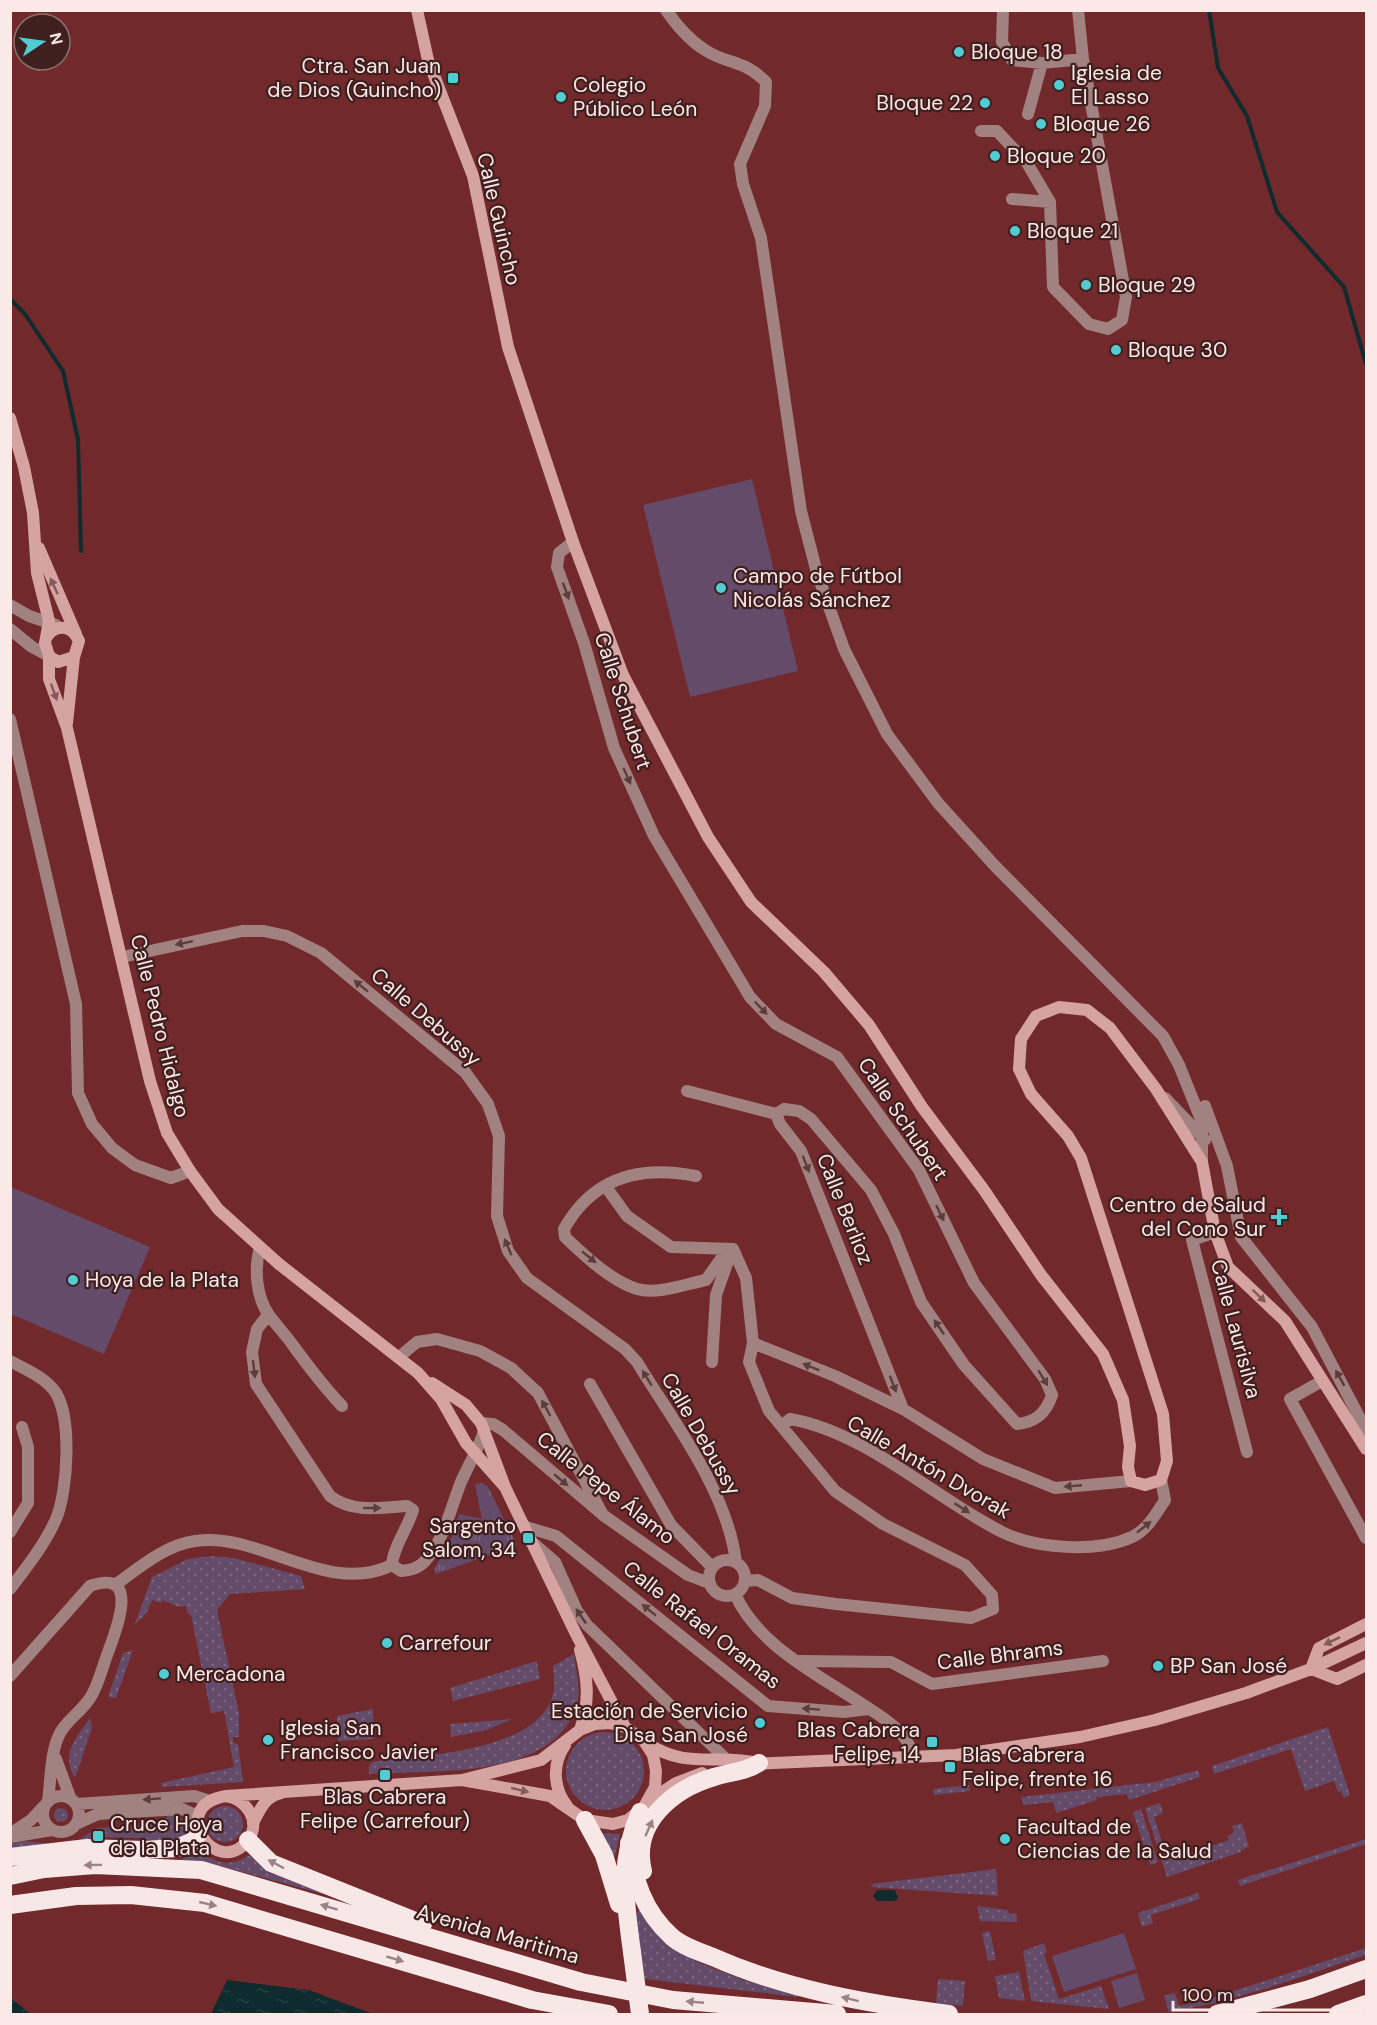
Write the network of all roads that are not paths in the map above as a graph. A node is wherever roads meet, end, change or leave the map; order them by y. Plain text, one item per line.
1 (417, 10) edge
2 (666, 10) edge
3 (1003, 10) edge
4 (1078, 10) edge
5 (1083, 59) junction
6 (1042, 63) junction
7 (1028, 114) dead end
8 (981, 131) dead end
9 (1012, 199) dead end
10 (1050, 202) junction
11 (10, 418) edge
12 (35, 536) junction
13 (573, 542) junction
14 (10, 605) edge
15 (54, 624) junction
16 (10, 629) edge
17 (76, 635) junction
18 (49, 656) junction
19 (74, 657) junction
20 (10, 719) edge
21 (67, 728) junction
22 (122, 957) junction
23 (1179, 1065) junction
24 (1156, 1089) junction
25 (687, 1091) dead end
26 (1197, 1105) junction
27 (776, 1114) junction
28 (1185, 1119) junction
29 (1203, 1137) junction
30 (1224, 1157) junction
31 (1202, 1162) junction
32 (190, 1171) junction
33 (696, 1176) dead end
34 (606, 1187) junction
35 (1215, 1232) junction
36 (260, 1248) junction
37 (733, 1249) junction
38 (268, 1315) junction
39 (753, 1343) junction
40 (399, 1357) junction
41 (10, 1361) edge
42 (712, 1362) dead end
43 (418, 1373) junction
44 (1322, 1381) junction
45 (590, 1384) dead end
46 (466, 1405) junction
47 (342, 1406) dead end
48 (903, 1408) junction
49 (452, 1419) junction
50 (782, 1426) junction
51 (22, 1427) dead end
52 (482, 1427) junction
53 (1366, 1430) edge
54 (1366, 1449) edge
55 (1248, 1452) dead end
56 (477, 1455) junction
57 (489, 1467) junction
58 (463, 1479) junction
59 (1161, 1480) junction
60 (1131, 1481) junction
61 (505, 1487) junction
62 (603, 1515) junction
63 (525, 1527) junction
64 (10, 1532) edge
65 (1366, 1538) edge
66 (532, 1542) junction
67 (736, 1562) junction
68 (392, 1565) junction
69 (712, 1567) junction
70 (745, 1581) junction
71 (710, 1583) junction
72 (115, 1585) junction
73 (10, 1589) edge
74 (735, 1594) junction
75 (1366, 1624) edge
76 (576, 1634) junction
77 (1366, 1643) edge
78 (799, 1661) junction
79 (1103, 1661) dead end
80 (1366, 1665) edge
81 (1311, 1669) junction
82 (10, 1676) edge
83 (869, 1709) junction
84 (625, 1727) junction
85 (580, 1730) junction
86 (567, 1741) junction
87 (644, 1741) junction
88 (54, 1752) junction
89 (913, 1755) junction
90 (727, 1760) junction
91 (759, 1763) junction
92 (462, 1779) junction
93 (300, 1789) junction
94 (226, 1796) junction
95 (73, 1801) junction
96 (210, 1801) junction
97 (46, 1804) junction
98 (644, 1807) junction
99 (580, 1817) junction
100 (76, 1824) junction
101 (198, 1829) junction
102 (52, 1830) junction
103 (251, 1832) junction
104 (10, 1835) edge
105 (629, 1843) junction
106 (10, 1857) edge
107 (10, 1876) edge
108 (10, 1905) edge
109 (696, 1950) junction
110 (629, 1953) junction
111 (505, 1960) junction
112 (1366, 1969) edge
113 (532, 2000) junction
114 (1366, 2004) edge
115 (569, 2014) edge
116 (609, 2014) edge
117 (633, 2014) edge
118 (640, 2014) edge
119 (837, 2014) edge
120 (949, 2014) edge
121 (1217, 2014) edge
122 (1338, 2014) edge

1 - 13 street, Calle Guincho
2 - 23 street
3 - 6 street
4 - 5 street
5 - 6 street
5 - 10 street
6 - 7 street
8 - 10 street
9 - 10 street
11 - 12 street
12 - 15 street
17 -> 12 street
13 -> 27 street, Calle Schubert
13 - 60 street, Calle Guincho
14 - 15 street
15 - 17 street
15 - 18 street
16 - 18 street
17 - 19 street
18 - 19 street
18 -> 21 street
19 - 21 street
20 - 32 street
21 - 22 street, Calle Pedro Hidalgo
22 - 32 street, Calle Pedro Hidalgo
67 -> 22 street, Calle Debussy
23 - 26 street
23 - 30 street
24 - 28 street
24 - 31 street
24 - 59 street
25 - 27 street
26 - 28 street
26 - 29 street
27 -> 48 street, Calle Berlioz
28 - 29 street
29 - 30 street
29 - 31 street
53 -> 30 street
31 - 35 street
32 - 36 street, Calle Pedro Hidalgo
33 - 34 street
34 - 37 street
34 -> 37 street
35 -> 44 street
35 - 55 street, Calle Laurisilva
36 - 38 street
36 - 40 street, Calle Pedro Hidalgo
37 - 39 street
37 - 42 street
38 - 47 street
38 -> 68 street
48 -> 39 street
39 - 50 street
40 - 43 street, Calle Pedro Hidalgo
62 -> 40 street
41 - 73 street
43 - 46 street, Calle Pedro Hidalgo
43 - 49 street, Calle Pedro Hidalgo
44 - 54 street
44 - 65 street
45 - 69 street
46 - 49 street
46 - 52 street, Calle Pedro Hidalgo
60 -> 48 street
49 - 56 street, Calle Pedro Hidalgo
50 -> 59 street, Calle Antón Dvorak
50 - 70 street
51 - 64 street
52 - 56 street
52 - 61 street, Calle Pedro Hidalgo
52 -> 62 street, Calle Pepe Álamo
56 - 57 street, Calle Pedro Hidalgo
56 - 58 street
57 - 58 street
57 - 61 street, Calle Pedro Hidalgo
58 - 68 street
59 - 60 street
61 - 63 street, Calle Pedro Hidalgo
62 - 71 street, Calle Pepe Álamo
63 - 66 street, Calle Pedro Hidalgo
83 -> 63 street, Calle Rafael Oramas
66 - 76 street, Calle Pedro Hidalgo
90 -> 66 street
67 - 69 street
67 - 70 street
68 - 72 street
69 - 71 street
70 - 74 street
71 - 74 street
72 - 82 street
72 - 88 street
74 - 78 street
75 -> 81 street
76 - 84 street, Calle Pedro Hidalgo
76 - 85 street, Calle Pedro Hidalgo
77 - 81 street
78 - 79 street, Calle Bhrams
78 - 83 street
80 - 81 street
81 - 89 street
83 - 89 street
84 - 85 street
84 - 87 street
85 - 86 street
86 - 92 street
86 - 99 street
87 - 90 street
87 - 98 street
88 - 95 street
88 - 97 street
89 - 91 street
90 - 91 street
91 - 98 street
109 -> 91 highway
92 - 93 street
92 -> 99 street
93 - 94 street
93 - 103 street
94 - 96 street
94 - 103 street
96 -> 95 street
95 - 97 street
95 - 100 street
96 - 101 street
97 - 102 street
97 - 104 street
98 - 99 street
98 - 105 highway
99 - 110 highway
100 - 101 street
100 - 102 street
101 - 103 street
101 - 106 highway
102 - 104 street
111 -> 103 highway
105 - 109 highway
105 - 110 highway
111 -> 107 highway, Avenida Maritima
108 -> 113 highway
120 -> 109 highway
110 - 117 highway
110 - 118 highway, bridge
119 -> 111 highway, Avenida Maritima
112 - 121 highway
113 - 115 highway
113 - 116 highway
114 - 122 highway

